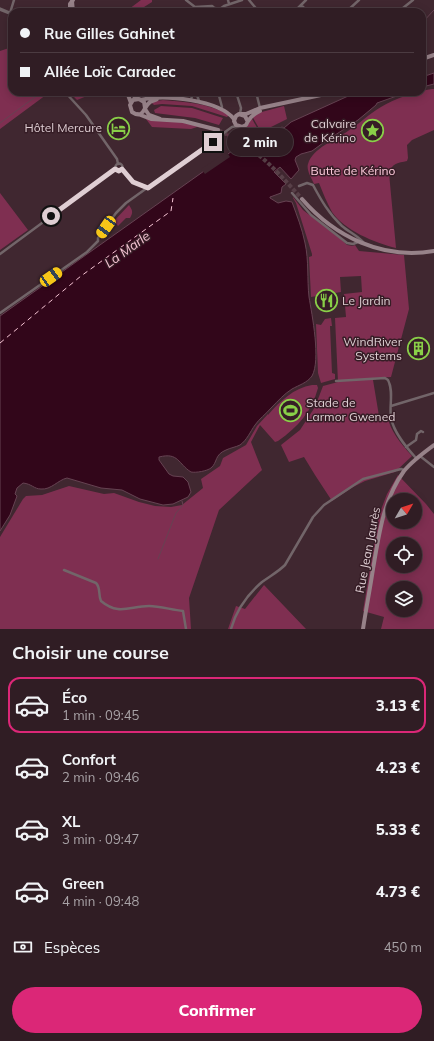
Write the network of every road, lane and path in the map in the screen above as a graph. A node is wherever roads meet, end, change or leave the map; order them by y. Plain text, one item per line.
1 (186, 0) edge
2 (228, 0) edge
3 (242, 0) edge
4 (249, 0) edge
5 (306, 0) edge
6 (359, 0) edge
7 (413, 0) edge
8 (229, 4) junction
9 (301, 5) junction
10 (213, 8) edge
11 (221, 8) edge
12 (256, 8) edge
13 (298, 8) edge
14 (304, 8) edge
15 (350, 8) edge
16 (403, 8) edge
17 (68, 96) edge
18 (128, 96) edge
19 (135, 96) edge
20 (192, 96) edge
21 (197, 96) edge
22 (219, 96) edge
23 (237, 96) edge
24 (257, 96) edge
25 (318, 96) edge
26 (163, 98) junction
27 (139, 99) junction
28 (191, 100) junction
29 (199, 101) junction
30 (131, 103) junction
31 (271, 107) junction
32 (145, 108) junction
33 (260, 108) junction
34 (223, 110) junction
35 (138, 114) junction
36 (240, 114) junction
37 (160, 119) junction
38 (247, 120) junction
39 (234, 124) junction
40 (218, 130) tunnel mouth
41 (118, 164) junction
42 (115, 169) junction
43 (122, 169) junction
44 (300, 186) dead end
45 (148, 188) junction
46 (292, 193) dead end
47 (302, 200) tunnel mouth
48 (358, 242) junction
49 (365, 245) junction
50 (434, 251) edge
51 (0, 254) edge
52 (0, 313) edge
53 (336, 381) dead end
54 (434, 394) edge
55 (391, 406) junction
56 (423, 432) dead end
57 (434, 445) edge
58 (406, 447) junction
59 (418, 457) junction
60 (434, 467) edge
61 (405, 471) junction
62 (64, 570) dead end
63 (186, 629) edge
64 (231, 629) edge
65 (363, 629) edge

1 - 10 street
2 - 8 street
3 - 8 street
4 - 12 street
5 - 9 street
6 - 15 street
7 - 16 street
8 - 11 street
9 - 13 street
9 - 14 street
17 - 41 street
18 - 30 main road
19 - 27 main road
20 - 28 street
21 - 29 street
22 - 34 street
23 - 36 street
24 - 33 street
25 - 31 main road
26 - 27 main road
26 - 28 main road
26 - 32 main road
27 - 30 main road
27 - 32 main road
28 - 29 main road
29 - 34 main road
30 - 35 main road
31 - 33 main road
31 - 38 main road
32 - 35 main road
32 - 37 main road
33 - 36 main road
34 - 36 main road
34 - 39 main road
35 - 37 main road
36 - 38 main road
36 - 39 main road
37 - 40 main road
38 - 39 main road
39 - 45 street
41 - 42 street
41 - 43 street
42 - 43 street
42 - 51 street
43 - 45 street
44 - 49 street
45 - 52 street
46 - 48 street
47 - 48 main road
48 - 49 main road
49 - 50 main road
53 - 55 street
54 - 55 street
55 - 58 street
56 - 58 street
57 - 59 main road, Rue Jean Jaurès
58 - 59 street
59 - 60 street
59 - 61 main road, Rue Jean Jaurès
61 - 64 street
61 - 65 main road, Rue Jean Jaurès
62 - 63 street

